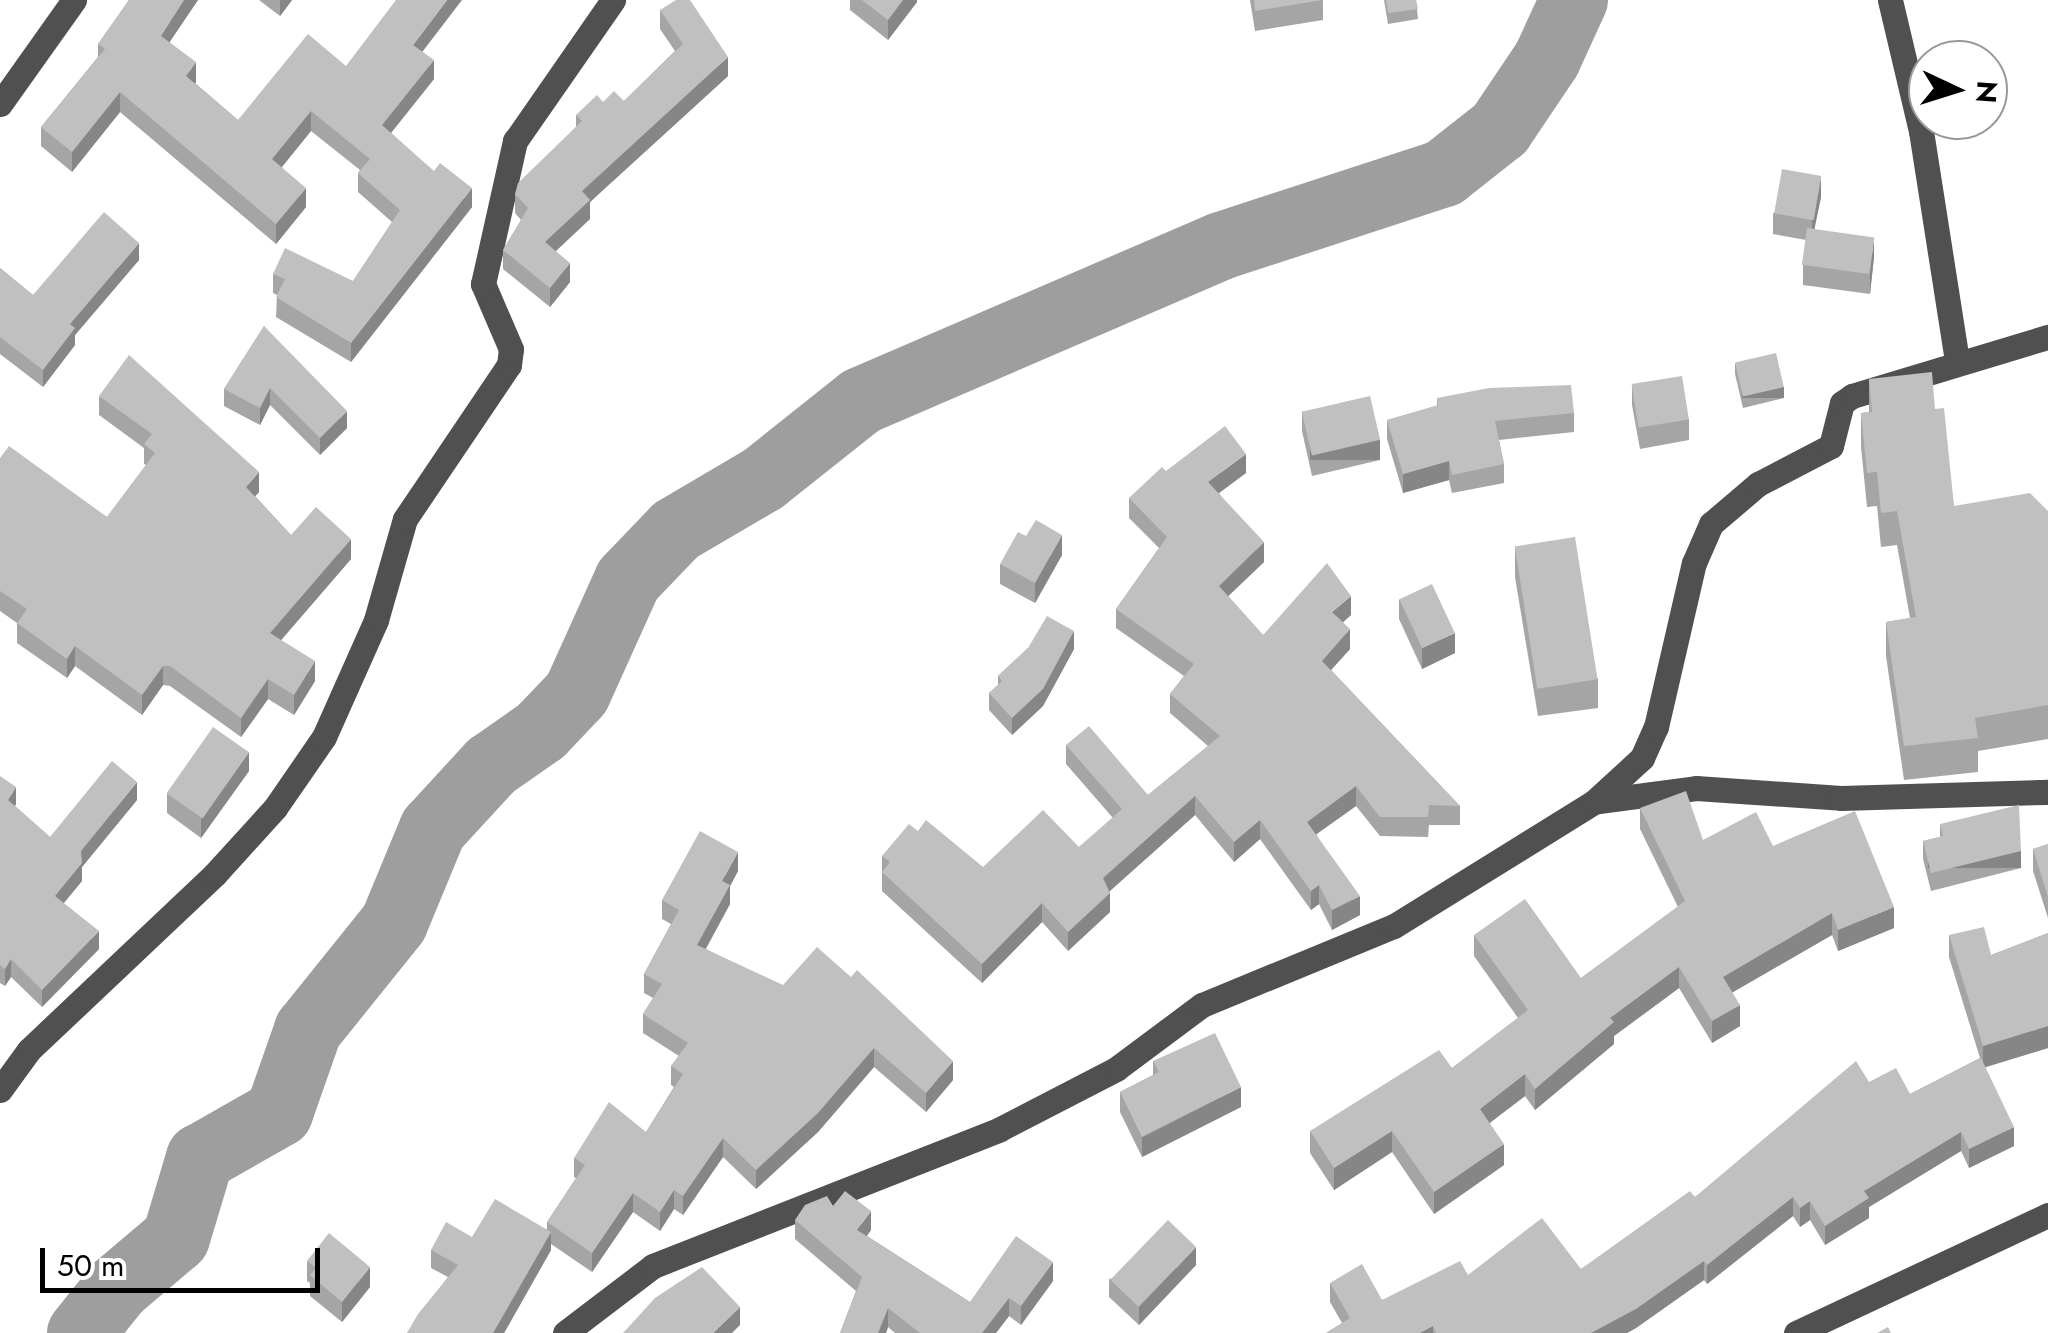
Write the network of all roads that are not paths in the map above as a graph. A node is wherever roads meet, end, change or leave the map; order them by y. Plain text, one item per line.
1 (613, 0) edge
2 (1890, 0) edge
3 (66, 3) edge
4 (0, 104) edge
5 (2048, 337) edge
6 (1957, 362) junction
7 (2048, 792) edge
8 (1594, 802) junction
9 (0, 1090) edge
10 (2048, 1214) edge
11 (565, 1333) edge
12 (1796, 1333) edge

1 - 9 street
2 - 6 street
3 - 4 street
5 - 6 street
6 - 8 street
7 - 8 street
8 - 11 street
10 - 12 street

